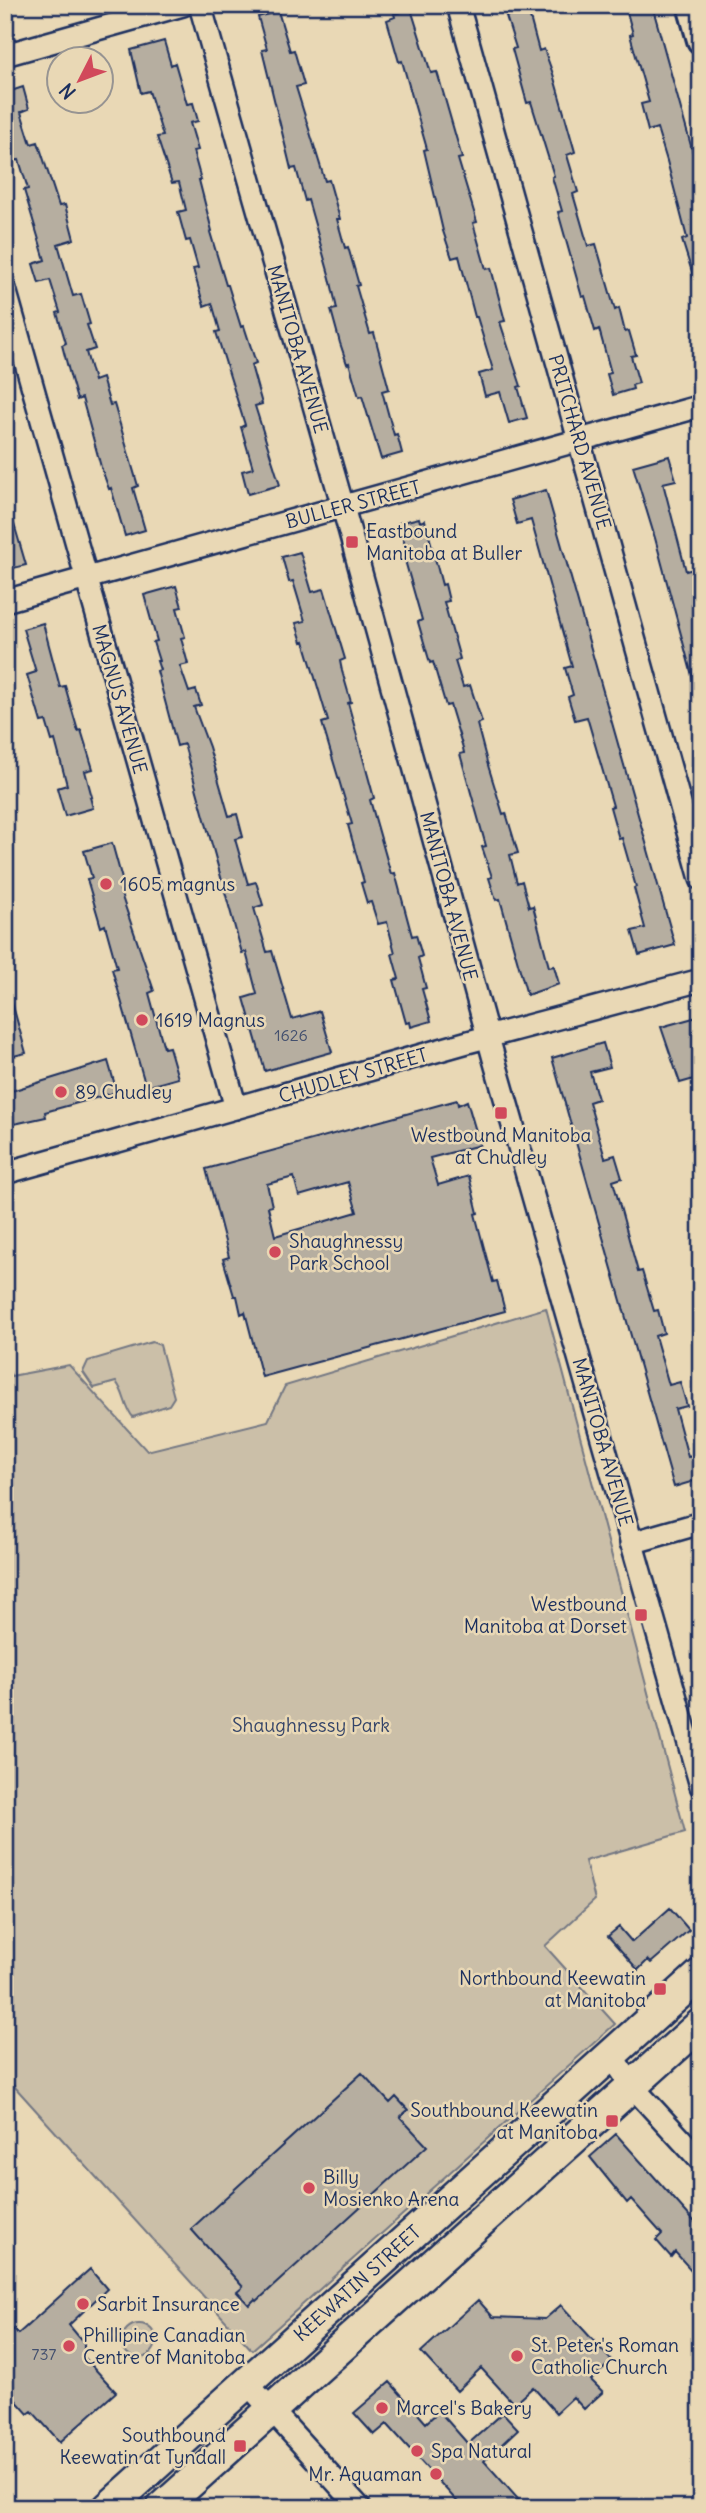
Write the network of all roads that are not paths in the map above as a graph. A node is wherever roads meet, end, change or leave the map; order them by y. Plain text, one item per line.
1 (183, 5) edge
2 (200, 5) edge
3 (458, 5) edge
4 (691, 5) edge
5 (701, 40) edge
6 (5, 55) edge
7 (5, 289) edge
8 (701, 406) edge
9 (579, 440) junction
10 (343, 507) junction
11 (86, 579) junction
12 (5, 601) edge
13 (701, 879) edge
14 (701, 980) edge
15 (489, 1037) junction
16 (236, 1108) junction
17 (5, 1173) edge
18 (701, 1523) edge
19 (631, 1542) junction
20 (701, 1786) edge
21 (701, 1974) edge
22 (701, 2024) edge
23 (611, 2055) junction
24 (632, 2085) junction
25 (701, 2161) edge
26 (246, 2382) junction
27 (271, 2410) junction
28 (108, 2508) edge
29 (162, 2508) edge
30 (360, 2508) edge

1 - 6 street
2 - 10 street, MANITOBA AVENUE
3 - 9 street, PRITCHARD AVENUE
4 - 5 street
7 - 11 street, MAGNUS AVENUE
8 - 9 street, BULLER STREET
9 - 10 street, BULLER STREET
9 - 13 street, PRITCHARD AVENUE
10 - 11 street, BULLER STREET
10 - 15 street, MANITOBA AVENUE
11 - 12 street, BULLER STREET
11 - 16 street, MAGNUS AVENUE
14 - 15 street, CHUDLEY STREET
15 - 16 street, CHUDLEY STREET
15 - 19 street, MANITOBA AVENUE
16 - 17 street, CHUDLEY STREET
18 - 19 street
19 - 20 street, MANITOBA AVENUE
21 - 23 main road, KEEWATIN STREET
22 - 24 main road, KEEWATIN STREET
23 - 24 street
23 - 26 main road, KEEWATIN STREET
24 - 25 street
24 - 27 main road, KEEWATIN STREET
26 - 27 street
26 - 28 main road, KEEWATIN STREET
27 - 29 main road, KEEWATIN STREET
27 - 30 street

